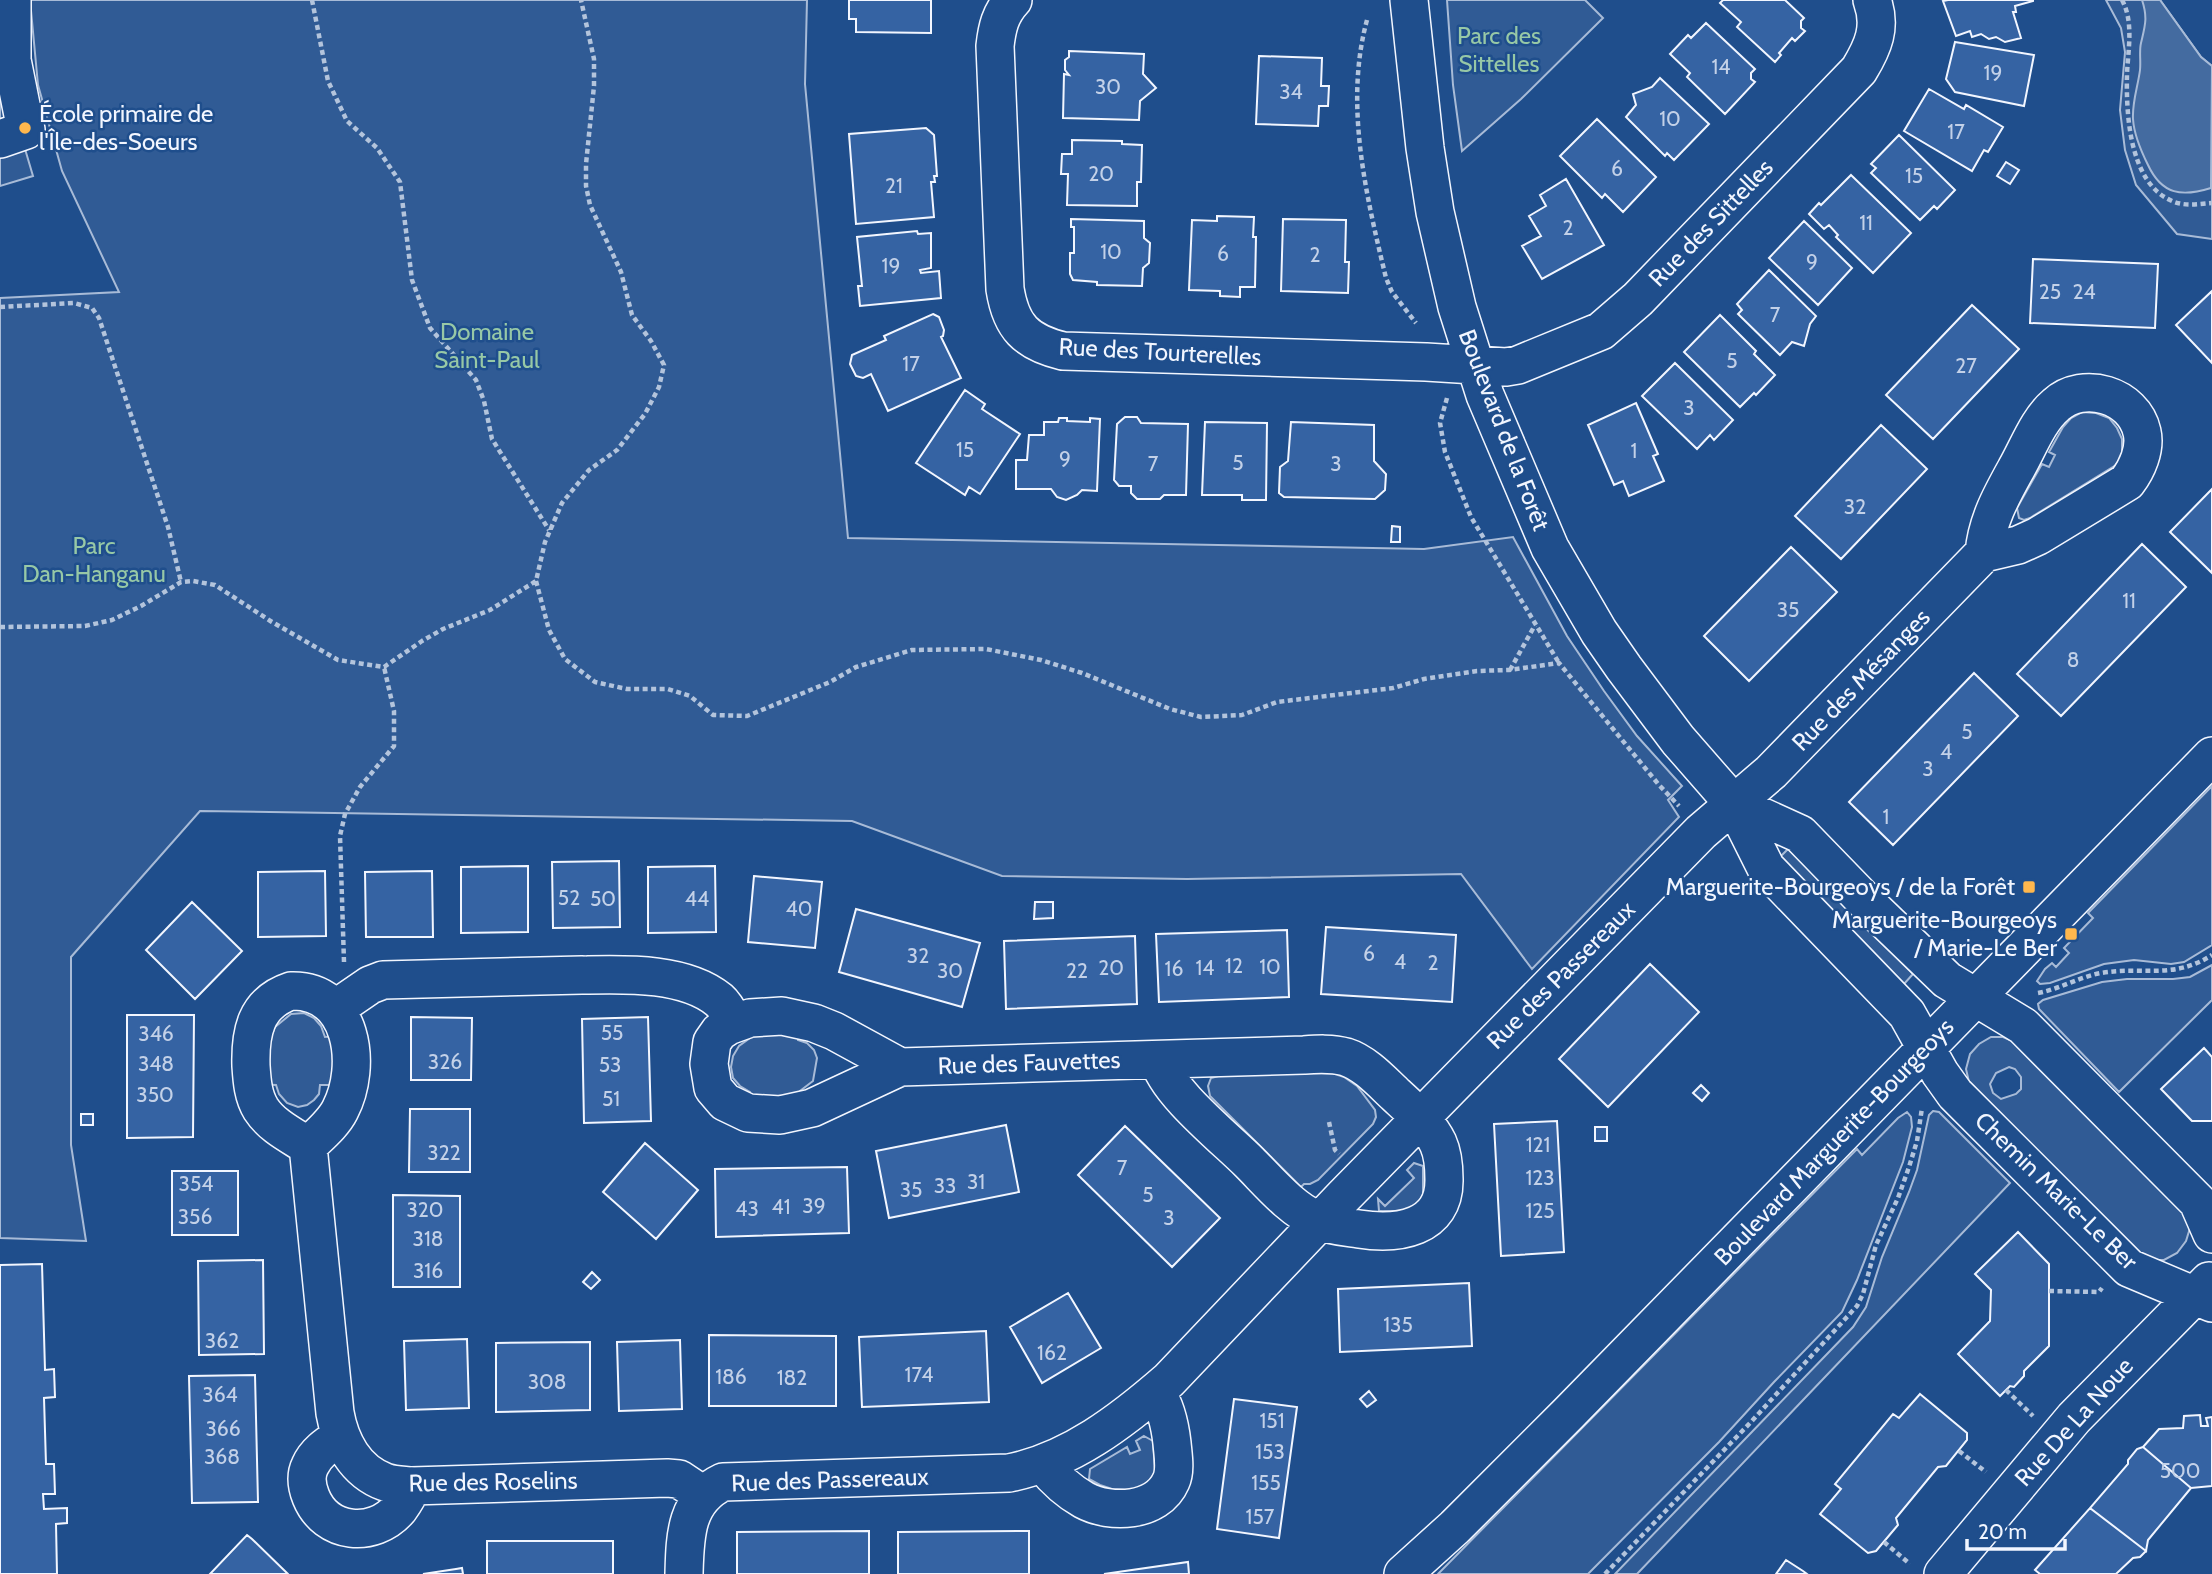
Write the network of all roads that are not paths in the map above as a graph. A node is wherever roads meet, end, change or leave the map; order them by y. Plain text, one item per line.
1 (12, 0) edge
2 (1013, 0) edge
3 (1409, 0) edge
4 (1872, 0) edge
5 (0, 139) edge
6 (1475, 365) junction
7 (1984, 553) junction
8 (2212, 755) edge
9 (1734, 804) junction
10 (1976, 997) junction
11 (335, 1009) junction
12 (734, 1023) junction
13 (1926, 1047) junction
14 (1159, 1060) junction
15 (900, 1067) junction
16 (1420, 1119) junction
17 (308, 1146) junction
18 (1320, 1222) junction
19 (2212, 1234) edge
20 (2206, 1292) edge
21 (1156, 1392) junction
22 (341, 1437) junction
23 (1043, 1464) junction
24 (412, 1486) junction
25 (703, 1495) junction
26 (1455, 1527) junction
27 (1927, 1569) edge
28 (684, 1574) edge
29 (1403, 1574) edge
30 (1417, 1574) edge

1 - 5 street
2 - 6 street, Rue des Tourterelles
3 - 6 street, Boulevard de la Forêt
4 - 6 street, Rue des Sittelles
6 - 9 street, Boulevard de la Forêt
7 - 7 street
7 - 9 street, Rue des Mésanges
8 - 10 street, Boulevard Marguerite-Bourgeoys
9 - 10 street, Boulevard de la Forêt
9 - 13 street, Boulevard de la Forêt
9 - 16 street, Rue des Passereaux
10 - 13 street, Boulevard Marguerite-Bourgeoys
10 - 19 street
11 - 12 street
11 - 17 street
11 - 17 street
12 - 15 street
12 - 15 street, Rue des Fauvettes
13 - 20 street, Chemin Marie-Le Ber
13 - 26 street, Boulevard Marguerite-Bourgeoys
14 - 15 street, Rue des Fauvettes
14 - 16 street, Rue des Fauvettes
14 - 18 street
16 - 18 street, Rue des Passereaux
16 - 18 street
17 - 22 street, Rue des Roselins
18 - 21 street, Rue des Passereaux
20 - 27 street, Rue De La Noue
21 - 23 street, Rue des Passereaux
21 - 23 street
22 - 24 street, Rue des Roselins
22 - 24 street
23 - 25 street, Rue des Passereaux
24 - 25 street, Rue des Roselins
25 - 28 street, Rue des Passereaux
26 - 29 street, Boulevard Marguerite-Bourgeoys
26 - 30 street, Boulevard Marguerite-Bourgeoys

